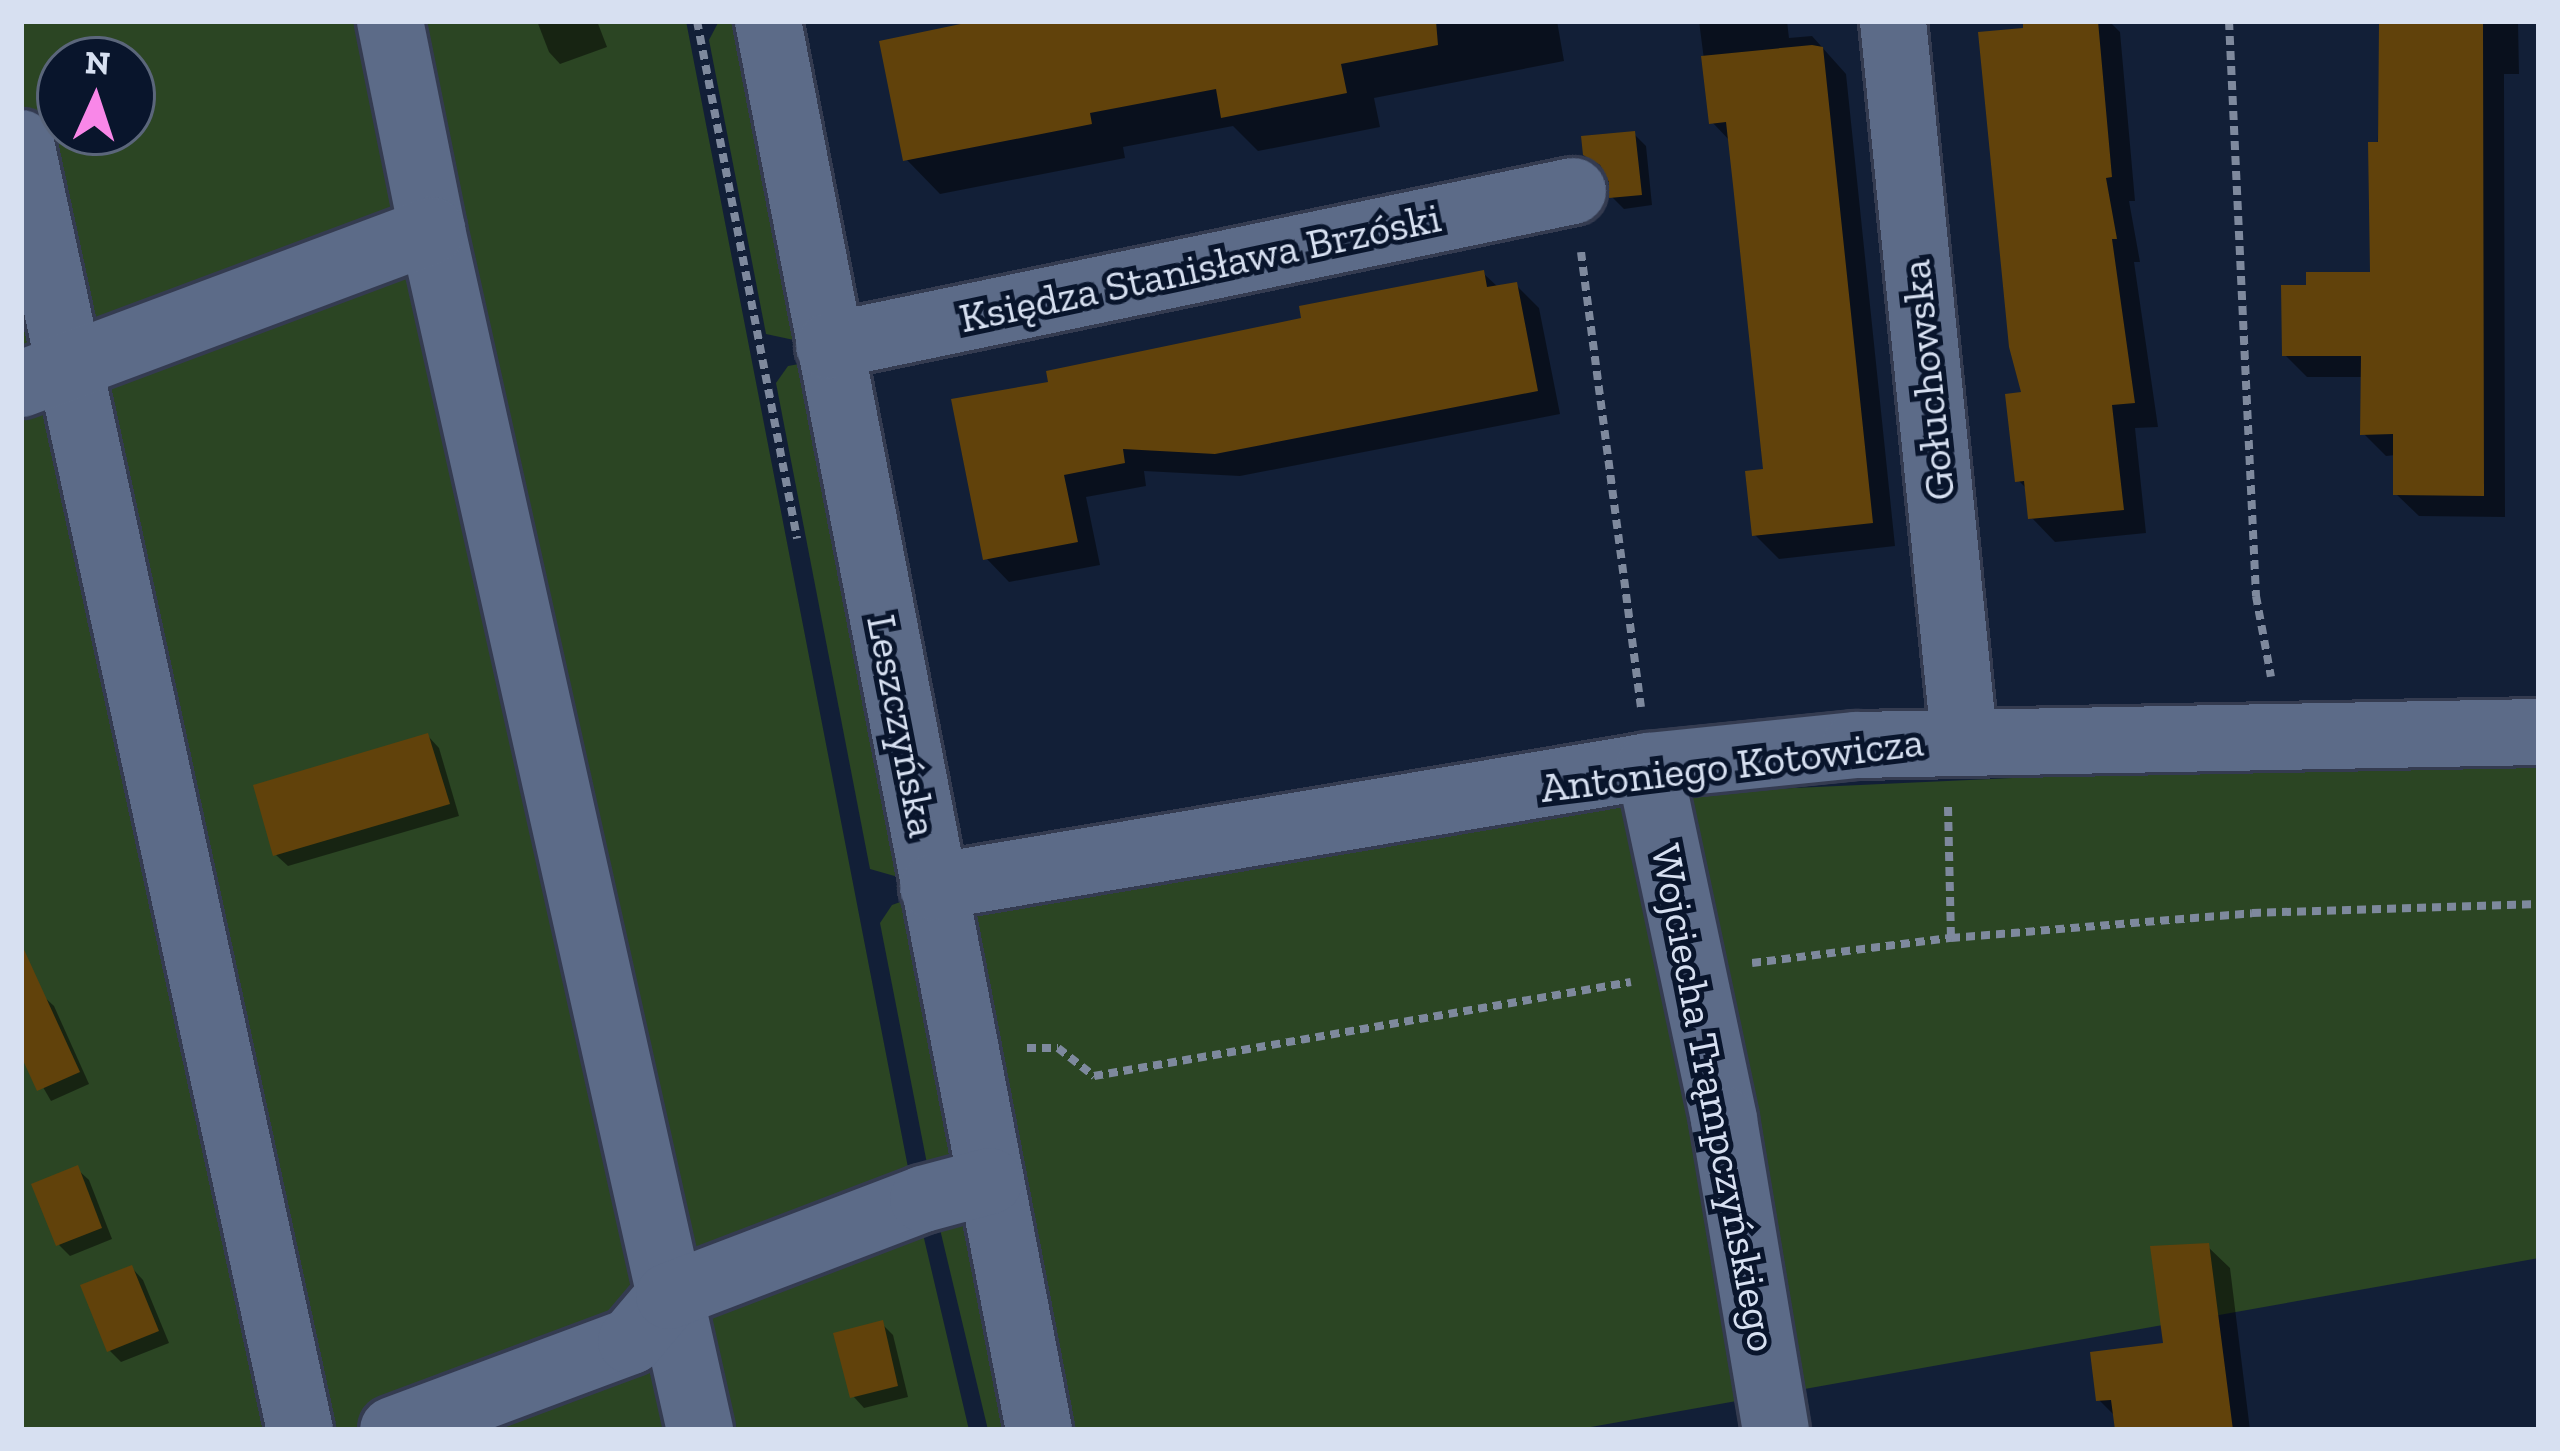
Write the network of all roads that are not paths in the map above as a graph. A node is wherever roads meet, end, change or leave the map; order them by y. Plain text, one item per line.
1 (390, 21) edge
2 (768, 21) edge
3 (1893, 21) edge
4 (21, 143) edge
5 (1573, 191) road end
6 (432, 230) junction
7 (829, 346) junction
8 (44, 376) edge
9 (2539, 732) edge
10 (1955, 740) junction
11 (1649, 766) junction
12 (933, 886) junction
13 (990, 1181) junction
14 (669, 1296) junction
15 (300, 1430) edge
16 (393, 1430) edge
17 (700, 1430) edge
18 (1039, 1430) edge
19 (1776, 1430) edge

1 - 6 street
2 - 7 street, Leszczyńska
3 - 10 street, Gołuchowska
4 - 8 street
5 - 7 street, Księdza Stanisława Brzóski
6 - 8 street
6 - 14 street
7 - 12 street, Leszczyńska
8 - 15 street
9 - 10 street, Antoniego Kotowicza
10 - 11 street, Antoniego Kotowicza
11 - 12 street, Antoniego Kotowicza
11 - 19 street, Wojciecha Trąmpczyńskiego
12 - 13 street, Leszczyńska
13 - 14 street
13 - 18 street, Leszczyńska
14 - 16 street
14 - 17 street

